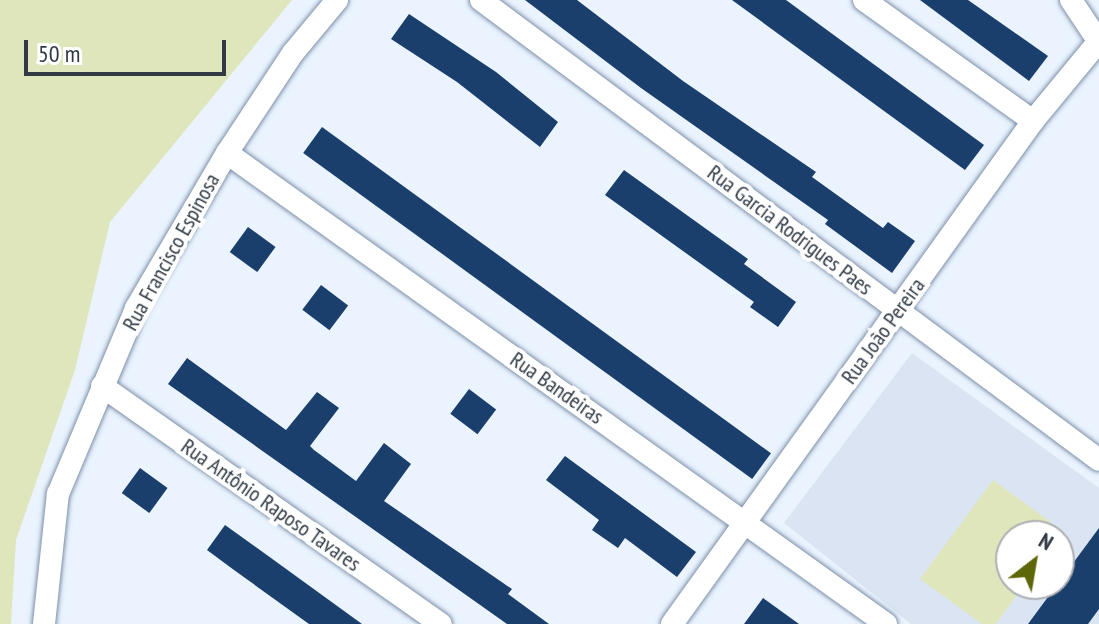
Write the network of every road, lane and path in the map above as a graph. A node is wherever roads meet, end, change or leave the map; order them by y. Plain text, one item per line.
1 (337, 0) edge
2 (481, 0) edge
3 (864, 0) edge
4 (1071, 0) edge
5 (1099, 41) edge
6 (1033, 121) junction
7 (227, 153) junction
8 (898, 310) junction
9 (102, 386) junction
10 (1099, 460) edge
11 (746, 522) junction
12 (44, 624) edge
13 (441, 624) edge
14 (672, 624) edge
15 (886, 624) edge

1 - 7 street, Rua Francisco Espinosa
2 - 8 street, Rua Garcia Rodrigues Paes
3 - 6 street
4 - 5 street
5 - 6 street, Rua João Pereira
6 - 8 street, Rua João Pereira
7 - 9 street, Rua Francisco Espinosa
7 - 11 street, Rua Bandeiras
8 - 10 street, Rua Garcia Rodrigues Paes
8 - 11 street, Rua João Pereira
9 - 12 street, Rua Francisco Espinosa
9 - 13 street, Rua Antônio Raposo Tavares
11 - 14 street, Rua João Pereira
11 - 15 street, Rua Bandeiras

